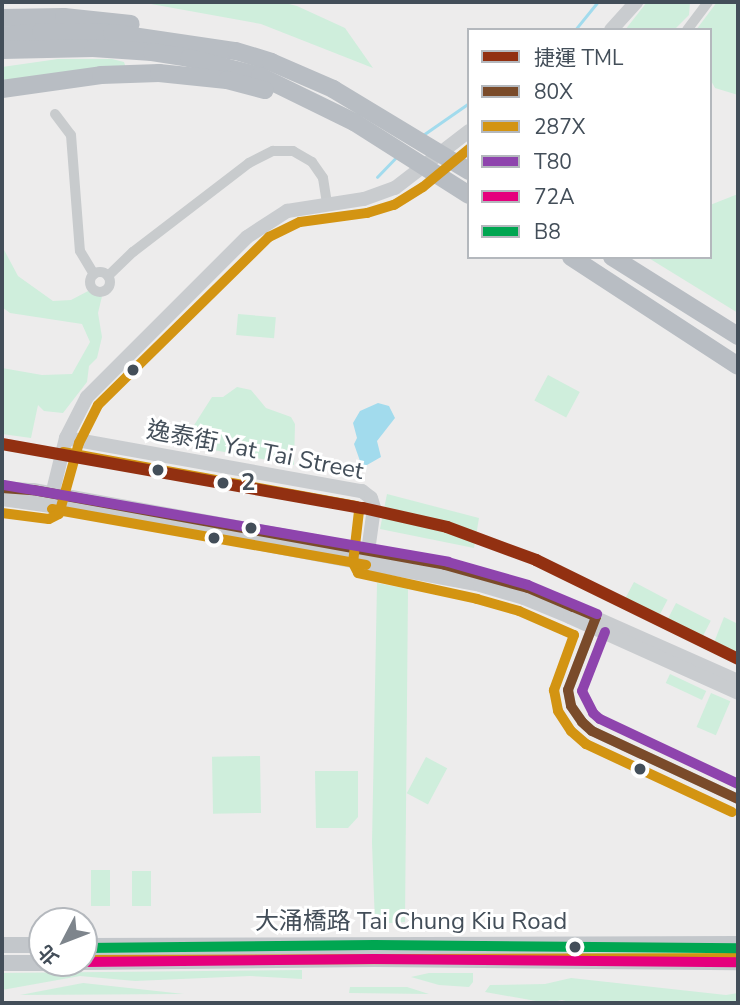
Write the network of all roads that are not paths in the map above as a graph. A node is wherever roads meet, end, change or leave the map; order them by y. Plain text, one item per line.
1 (636, 2) edge
2 (708, 2) edge
3 (2, 24) edge
4 (613, 28) edge
5 (688, 28) edge
6 (57, 49) junction
7 (2, 50) edge
8 (2, 61) edge
9 (2, 89) edge
10 (323, 106) junction
11 (55, 114) dead end
12 (467, 133) edge
13 (461, 166) edge
14 (467, 194) edge
15 (327, 203) junction
16 (574, 259) edge
17 (615, 259) edge
18 (94, 274) junction
19 (108, 276) junction
20 (738, 337) edge
21 (738, 366) edge
22 (66, 438) junction
23 (2, 488) edge
24 (2, 499) edge
25 (52, 500) junction
26 (368, 557) junction
27 (594, 622) junction
28 (738, 681) edge
29 (738, 693) edge
30 (738, 799) edge
31 (738, 944) edge
32 (2, 945) edge
33 (28, 945) edge
34 (98, 946) edge
35 (2, 962) edge
36 (28, 962) edge
37 (98, 962) edge
38 (738, 962) edge

1 - 4 street
2 - 5 street
3 - 13 highway
6 - 7 highway
6 - 8 highway
6 - 10 highway
9 - 10 highway
10 - 14 highway
11 - 18 street
12 - 15 street
15 - 19 street
15 - 22 street
16 - 21 highway
17 - 20 highway
18 - 19 street
18 - 19 street
22 - 25 street
22 - 26 street, 逸泰街 Yat Tai Street
23 - 25 street
24 - 25 street
25 - 26 street
26 - 27 street
27 - 28 street
27 - 29 street
27 - 30 street
31 - 34 main road, 大涌橋路 Tai Chung Kiu Road
32 - 33 main road
35 - 36 main road
37 - 38 main road, 大涌橋路 Tai Chung Kiu Road

